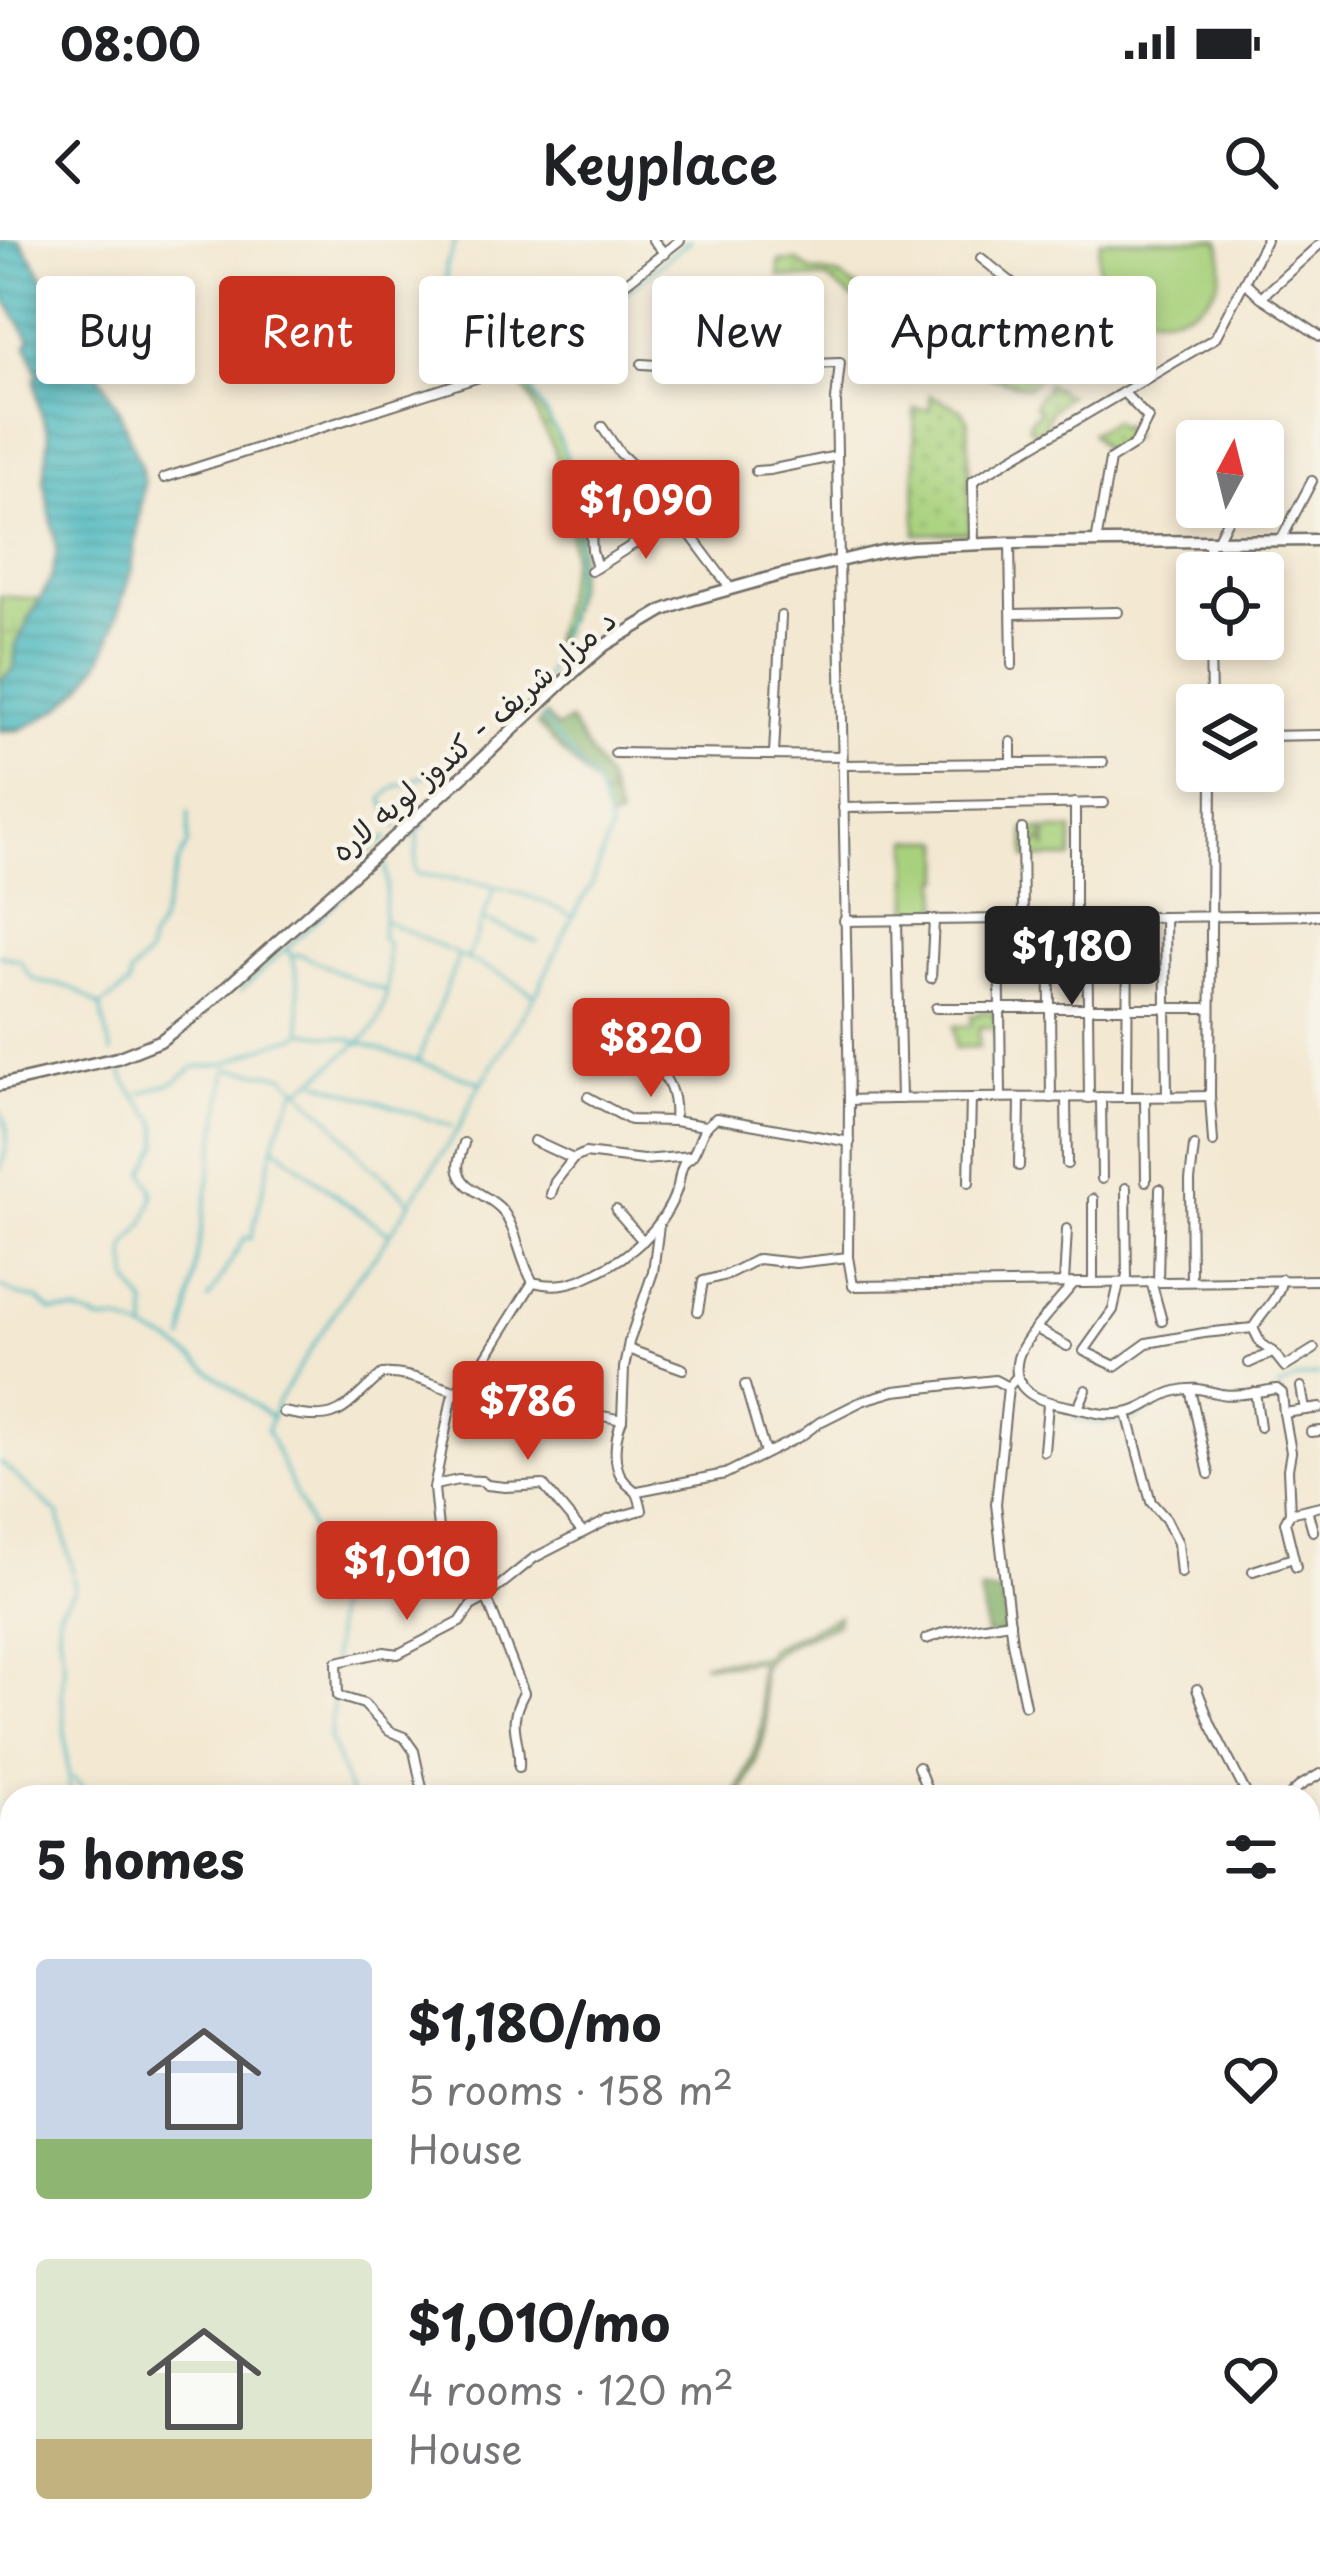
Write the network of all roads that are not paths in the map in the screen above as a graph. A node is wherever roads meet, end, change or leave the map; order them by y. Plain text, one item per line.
1 (653, 240) edge
2 (680, 240) edge
3 (1267, 240) edge
4 (1320, 244) edge
5 (665, 254) junction
6 (981, 258) dead end
7 (1004, 276) edge
8 (1246, 283) junction
9 (1261, 297) junction
10 (1320, 336) edge
11 (642, 364) dead end
12 (1156, 372) edge
13 (1136, 384) edge
14 (1123, 392) junction
15 (602, 427) dead end
16 (837, 456) junction
17 (756, 470) dead end
18 (164, 478) dead end
19 (1312, 481) dead end
20 (653, 485) junction
21 (677, 517) junction
22 (1221, 528) edge
23 (1281, 540) junction
24 (1320, 540) edge
25 (1213, 541) junction
26 (1010, 543) junction
27 (1096, 543) junction
28 (974, 544) junction
29 (1212, 552) edge
30 (841, 560) junction
31 (730, 589) junction
32 (1118, 613) dead end
33 (1012, 614) junction
34 (781, 616) dead end
35 (1012, 665) dead end
36 (1320, 735) edge
37 (1284, 736) edge
38 (1010, 742) dead end
39 (615, 753) dead end
40 (774, 754) junction
41 (842, 760) junction
42 (1103, 762) dead end
43 (1011, 763) junction
44 (1212, 792) edge
45 (1075, 803) junction
46 (1104, 803) dead end
47 (843, 808) junction
48 (1022, 829) dead end
49 (1320, 915) edge
50 (1212, 916) junction
51 (1128, 917) junction
52 (1165, 917) junction
53 (1075, 918) junction
54 (1087, 918) junction
55 (999, 919) junction
56 (1023, 919) junction
57 (1049, 919) junction
58 (897, 920) junction
59 (934, 920) junction
60 (844, 921) junction
61 (931, 978) dead end
62 (936, 1008) dead end
63 (1000, 1008) junction
64 (1050, 1008) junction
65 (1088, 1008) junction
66 (1127, 1008) junction
67 (1166, 1008) junction
68 (1210, 1008) junction
69 (614, 1044) dead end
70 (0, 1085) edge
71 (1001, 1096) junction
72 (1167, 1096) junction
73 (1210, 1096) junction
74 (588, 1097) dead end
75 (1101, 1097) junction
76 (1127, 1097) junction
77 (1145, 1097) junction
78 (971, 1098) junction
79 (1020, 1098) junction
80 (1052, 1098) junction
81 (1066, 1098) junction
82 (1089, 1098) junction
83 (901, 1099) junction
84 (849, 1100) junction
85 (674, 1121) junction
86 (705, 1126) junction
87 (534, 1141) dead end
88 (850, 1142) junction
89 (1213, 1142) dead end
90 (464, 1143) dead end
91 (1194, 1146) dead end
92 (692, 1156) junction
93 (573, 1159) junction
94 (1067, 1164) dead end
95 (1019, 1166) dead end
96 (1102, 1179) dead end
97 (1146, 1181) dead end
98 (969, 1182) dead end
99 (1126, 1188) dead end
100 (1160, 1189) dead end
101 (551, 1194) dead end
102 (1093, 1199) dead end
103 (616, 1210) dead end
104 (659, 1225) junction
105 (1067, 1229) dead end
106 (643, 1241) junction
107 (848, 1257) junction
108 (1282, 1279) junction
109 (1320, 1280) edge
110 (1155, 1281) junction
111 (532, 1282) junction
112 (1093, 1282) junction
113 (1123, 1282) junction
114 (1191, 1282) junction
115 (1069, 1283) junction
116 (698, 1311) dead end
117 (1162, 1322) dead end
118 (1037, 1328) junction
119 (1253, 1328) junction
120 (1067, 1346) dead end
121 (628, 1349) junction
122 (1314, 1349) dead end
123 (1273, 1352) junction
124 (1249, 1363) dead end
125 (683, 1369) dead end
126 (475, 1376) junction
127 (1022, 1382) junction
128 (745, 1385) dead end
129 (1008, 1387) junction
130 (1301, 1387) dead end
131 (1190, 1389) junction
132 (1086, 1390) dead end
133 (455, 1391) junction
134 (1255, 1392) junction
135 (1048, 1404) junction
136 (1078, 1408) junction
137 (1320, 1408) edge
138 (1305, 1410) junction
139 (283, 1412) dead end
140 (1127, 1413) junction
141 (1284, 1413) junction
142 (622, 1420) junction
143 (1260, 1427) dead end
144 (1044, 1450) dead end
145 (765, 1453) junction
146 (1208, 1474) dead end
147 (434, 1485) junction
148 (638, 1491) junction
149 (1320, 1506) edge
150 (1307, 1509) junction
151 (1290, 1514) junction
152 (582, 1532) junction
153 (1313, 1532) dead end
154 (320, 1536) dead end
155 (442, 1549) junction
156 (1253, 1571) dead end
157 (1181, 1573) dead end
158 (440, 1585) dead end
159 (486, 1596) junction
160 (1010, 1622) junction
161 (926, 1639) dead end
162 (1197, 1689) dead end
163 (1025, 1705) dead end
164 (520, 1767) dead end
165 (918, 1767) dead end
166 (421, 1785) edge
167 (925, 1785) edge
168 (1242, 1785) edge

1 - 5 street
2 - 5 street
3 - 8 street
4 - 9 street
5 - 18 street
6 - 7 street
8 - 9 street
8 - 12 street
9 - 10 street
11 - 16 street
13 - 14 street
14 - 27 street
14 - 28 street
15 - 20 street
16 - 17 street
16 - 30 street
19 - 23 street
20 - 21 street
20 - 21 street
21 - 31 street
22 - 25 street
23 - 24 main road, د مزار شریف - کندوز لویه لاره
23 - 25 main road, د مزار شریف - کندوز لویه لاره
25 - 27 main road, د مزار شریف - کندوز لویه لاره
25 - 29 street
26 - 27 main road, د مزار شریف - کندوز لویه لاره
26 - 28 main road, د مزار شریف - کندوز لویه لاره
26 - 33 street
28 - 30 main road, د مزار شریف - کندوز لویه لاره
30 - 31 main road, د مزار شریف - کندوز لویه لاره
30 - 41 street
31 - 70 main road, د مزار شریف - کندوز لویه لاره
32 - 33 street
33 - 35 street
34 - 40 street
36 - 37 street
38 - 43 street
39 - 40 street
40 - 41 street
41 - 43 street
41 - 47 street
42 - 43 street
44 - 50 street
45 - 46 street
45 - 47 street
45 - 53 street
47 - 60 street
48 - 56 street
49 - 50 street
50 - 52 street
50 - 68 street
51 - 52 street
51 - 54 street
51 - 66 street
52 - 67 street
53 - 54 street
53 - 57 street
54 - 65 street
55 - 56 street
55 - 59 street
55 - 63 street
56 - 57 street
57 - 64 street
58 - 59 street
58 - 60 street
58 - 83 street
59 - 61 street
60 - 84 street
62 - 63 street
63 - 64 street
63 - 71 street
64 - 65 street
64 - 80 street
65 - 66 street
65 - 82 street
66 - 67 street
66 - 76 street
67 - 68 street
67 - 72 street
68 - 73 street
69 - 85 street
71 - 78 street
71 - 79 street
72 - 73 street
72 - 77 street
73 - 89 street
74 - 85 street
75 - 76 street
75 - 82 street
75 - 96 street
76 - 77 street
77 - 97 street
78 - 83 street
78 - 98 street
79 - 80 street
79 - 95 street
80 - 81 street
81 - 82 street
81 - 94 street
83 - 84 street
84 - 88 street
85 - 86 street
86 - 88 street
86 - 92 street
87 - 93 street
88 - 107 street
90 - 111 street
91 - 114 street
92 - 93 street
92 - 104 street
93 - 101 street
99 - 113 street
100 - 110 street
102 - 112 street
103 - 106 street
104 - 106 street
104 - 121 street
105 - 115 street
106 - 111 street
107 - 115 street
107 - 116 street
108 - 109 street
108 - 114 street
108 - 119 street
110 - 113 street
110 - 114 street
110 - 117 street
111 - 126 street
112 - 113 street
112 - 115 street
113 - 119 street
115 - 118 street
118 - 120 street
118 - 127 street
119 - 123 street
121 - 125 street
121 - 142 street
122 - 123 street
123 - 124 street
126 - 133 street
126 - 142 street
127 - 129 street
127 - 135 street
128 - 145 street
129 - 145 street
129 - 160 street
130 - 138 street
131 - 134 street
131 - 140 street
131 - 146 street
132 - 136 street
133 - 139 street
133 - 147 street
134 - 141 street
134 - 143 street
135 - 136 street
135 - 144 street
136 - 140 street
137 - 138 street
138 - 141 street
140 - 157 street
141 - 151 street
142 - 148 street
145 - 148 street
147 - 152 street
147 - 155 street
148 - 152 street
149 - 150 street
150 - 151 street
150 - 153 street
151 - 156 street
152 - 159 street
154 - 155 street
155 - 158 street
155 - 159 street
159 - 164 street
159 - 166 street
160 - 161 street
160 - 163 street
162 - 168 street
165 - 167 street

